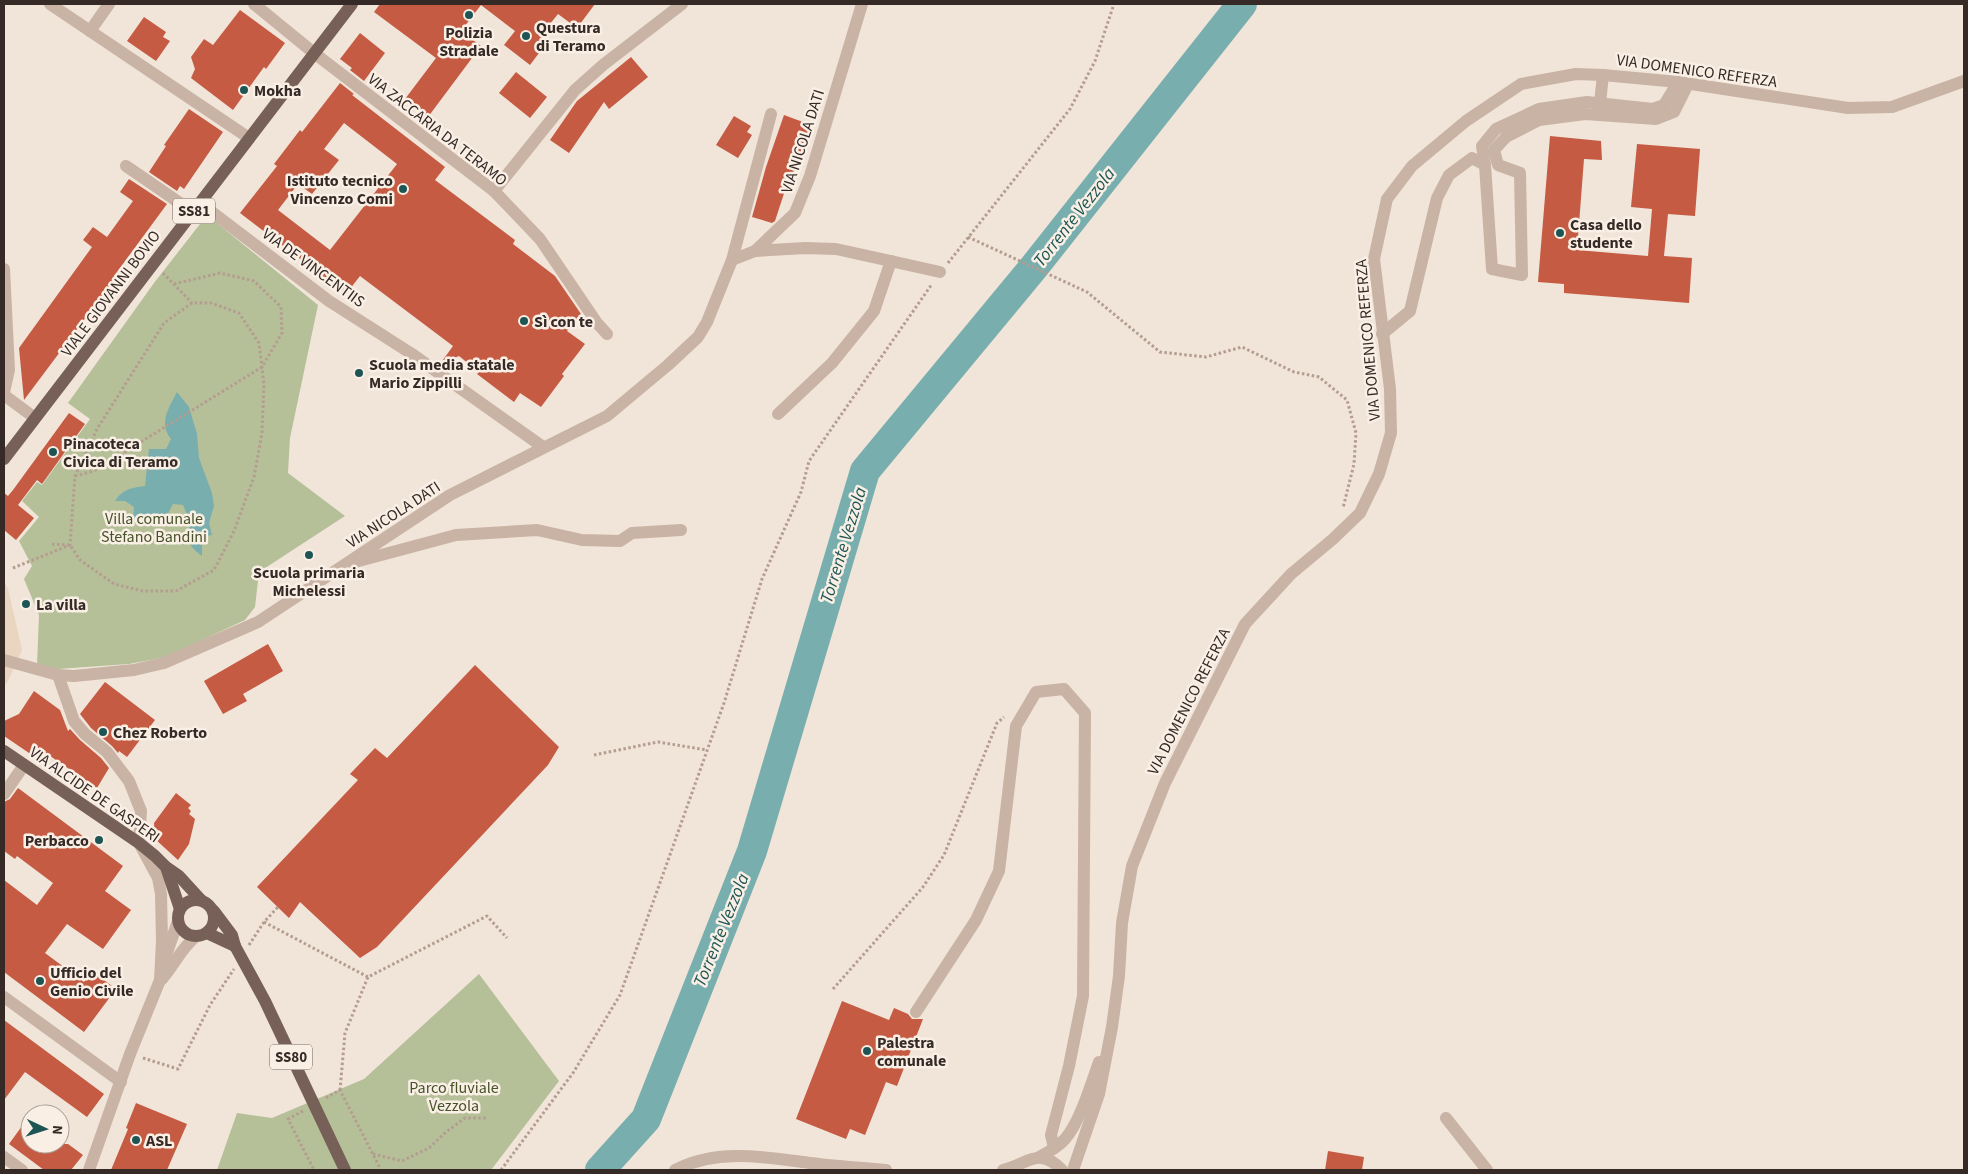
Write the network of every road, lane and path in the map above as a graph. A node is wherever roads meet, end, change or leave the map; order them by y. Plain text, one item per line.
1 (50, 4) edge
2 (110, 4) edge
3 (254, 4) edge
4 (352, 4) edge
5 (682, 4) edge
6 (862, 4) edge
7 (1114, 4) edge
8 (90, 31) junction
9 (314, 54) junction
10 (1603, 75) junction
11 (1964, 81) edge
12 (1683, 83) junction
13 (771, 114) dead end
14 (1599, 114) junction
15 (249, 138) junction
16 (1485, 165) junction
17 (126, 166) dead end
18 (494, 191) junction
19 (196, 208) junction
20 (968, 237) junction
21 (755, 251) junction
22 (732, 260) junction
23 (891, 261) junction
24 (153, 264) junction
25 (4, 270) edge
26 (940, 272) junction
27 (174, 284) junction
28 (192, 303) junction
29 (607, 334) dead end
30 (1382, 334) junction
31 (262, 367) junction
32 (4, 394) edge
33 (778, 414) dead end
34 (35, 418) junction
35 (542, 447) junction
36 (4, 459) edge
37 (76, 476) junction
38 (1341, 515) dead end
39 (681, 530) dead end
40 (50, 544) dead end
41 (70, 545) junction
42 (345, 564) junction
43 (13, 568) dead end
44 (4, 660) edge
45 (58, 675) junction
46 (1010, 713) dead end
47 (707, 750) junction
48 (4, 751) edge
49 (594, 755) dead end
50 (24, 765) junction
51 (4, 794) edge
52 (139, 843) junction
53 (166, 867) junction
54 (201, 900) junction
55 (278, 907) dead end
56 (214, 911) junction
57 (179, 915) junction
58 (264, 922) junction
59 (201, 935) junction
60 (507, 938) dead end
61 (235, 946) junction
62 (248, 947) dead end
63 (237, 964) dead end
64 (368, 977) junction
65 (160, 980) junction
66 (833, 989) dead end
67 (4, 997) edge
68 (916, 1012) dead end
69 (1112, 1027) junction
70 (130, 1054) junction
71 (121, 1082) junction
72 (340, 1090) dead end
73 (486, 1118) dead end
74 (1446, 1118) dead end
75 (1054, 1148) junction
76 (372, 1154) dead end
77 (4, 1157) edge
78 (1039, 1157) junction
79 (1017, 1167) edge
80 (1484, 1168) edge
81 (22, 1170) edge
82 (90, 1170) edge
83 (345, 1170) edge
84 (502, 1170) edge
85 (675, 1170) edge
86 (886, 1170) edge
87 (1002, 1170) edge
88 (1062, 1170) edge
89 (1073, 1170) edge

1 - 8 street
2 - 8 street
3 - 9 street, VIA ZACCARIA DA TERAMO
4 - 9 main road, VIALE GIOVANNI BOVIO / SS81
5 - 18 street
6 - 21 street, VIA NICOLA DATI
7 - 20 path
8 - 15 street
9 - 15 main road, VIALE GIOVANNI BOVIO / SS81
9 - 18 street, VIA ZACCARIA DA TERAMO
10 - 12 street, VIA DOMENICO REFERZA
10 - 14 street
10 - 30 street, VIA DOMENICO REFERZA
11 - 12 street, VIA DOMENICO REFERZA
12 - 14 street
13 - 22 street, VIA NICOLA DATI
14 - 16 street
14 - 16 street
15 - 19 main road, VIALE GIOVANNI BOVIO / SS81
16 - 30 street
17 - 19 street, VIA DE VINCENTIIS
18 - 29 street, VIA ZACCARIA DA TERAMO
19 - 24 main road, VIALE GIOVANNI BOVIO / SS81
19 - 35 street, VIA DE VINCENTIIS
20 - 26 path
20 - 38 path
21 - 22 street, VIA NICOLA DATI
21 - 23 street
22 - 35 street, VIA NICOLA DATI
23 - 26 street
23 - 33 street
24 - 27 path
24 - 34 main road, VIALE GIOVANNI BOVIO / SS81
25 - 32 street
26 - 47 path
27 - 28 path
27 - 31 path
28 - 31 path
28 - 37 path
30 - 69 street, VIA DOMENICO REFERZA
31 - 37 path
31 - 41 path
32 - 34 street
34 - 36 main road, VIALE GIOVANNI BOVIO / SS81
35 - 42 street, VIA NICOLA DATI
37 - 41 path
39 - 42 street
40 - 41 path
41 - 43 path
42 - 45 street, VIA NICOLA DATI
44 - 45 street, VIA NICOLA DATI
45 - 52 street
46 - 66 path
47 - 49 path
47 - 84 path
48 - 50 main road, VIA ALCIDE DE GASPERI / SS80
50 - 51 street
50 - 52 main road, VIA ALCIDE DE GASPERI / SS80
52 - 53 main road, VIA ALCIDE DE GASPERI / SS80
52 - 65 street
53 - 54 main road, VIA ALCIDE DE GASPERI / SS80
53 - 57 main road, VIA ALCIDE DE GASPERI / SS80
54 - 56 main road, VIA ALCIDE DE GASPERI / SS80
54 - 57 main road
55 - 58 path
56 - 59 main road
56 - 61 main road, VIA ALCIDE DE GASPERI / SS80
57 - 59 main road, VIA ALCIDE DE GASPERI / SS80
57 - 65 street
58 - 62 path
58 - 64 path
59 - 61 main road, VIA ALCIDE DE GASPERI / SS80
59 - 65 street
60 - 64 path
61 - 83 main road, VIA ALCIDE DE GASPERI / SS80, bridge
63 - 70 path
64 - 72 path
65 - 70 street
67 - 71 street
68 - 75 street
69 - 75 street, VIA DOMENICO REFERZA
69 - 89 street, VIA DOMENICO REFERZA
70 - 71 street
71 - 82 street
73 - 76 path
74 - 80 street
75 - 78 street, VIA DOMENICO REFERZA
77 - 81 street
78 - 79 street, VIA DOMENICO REFERZA
78 - 88 street
79 - 87 street, VIA DOMENICO REFERZA
85 - 86 street

